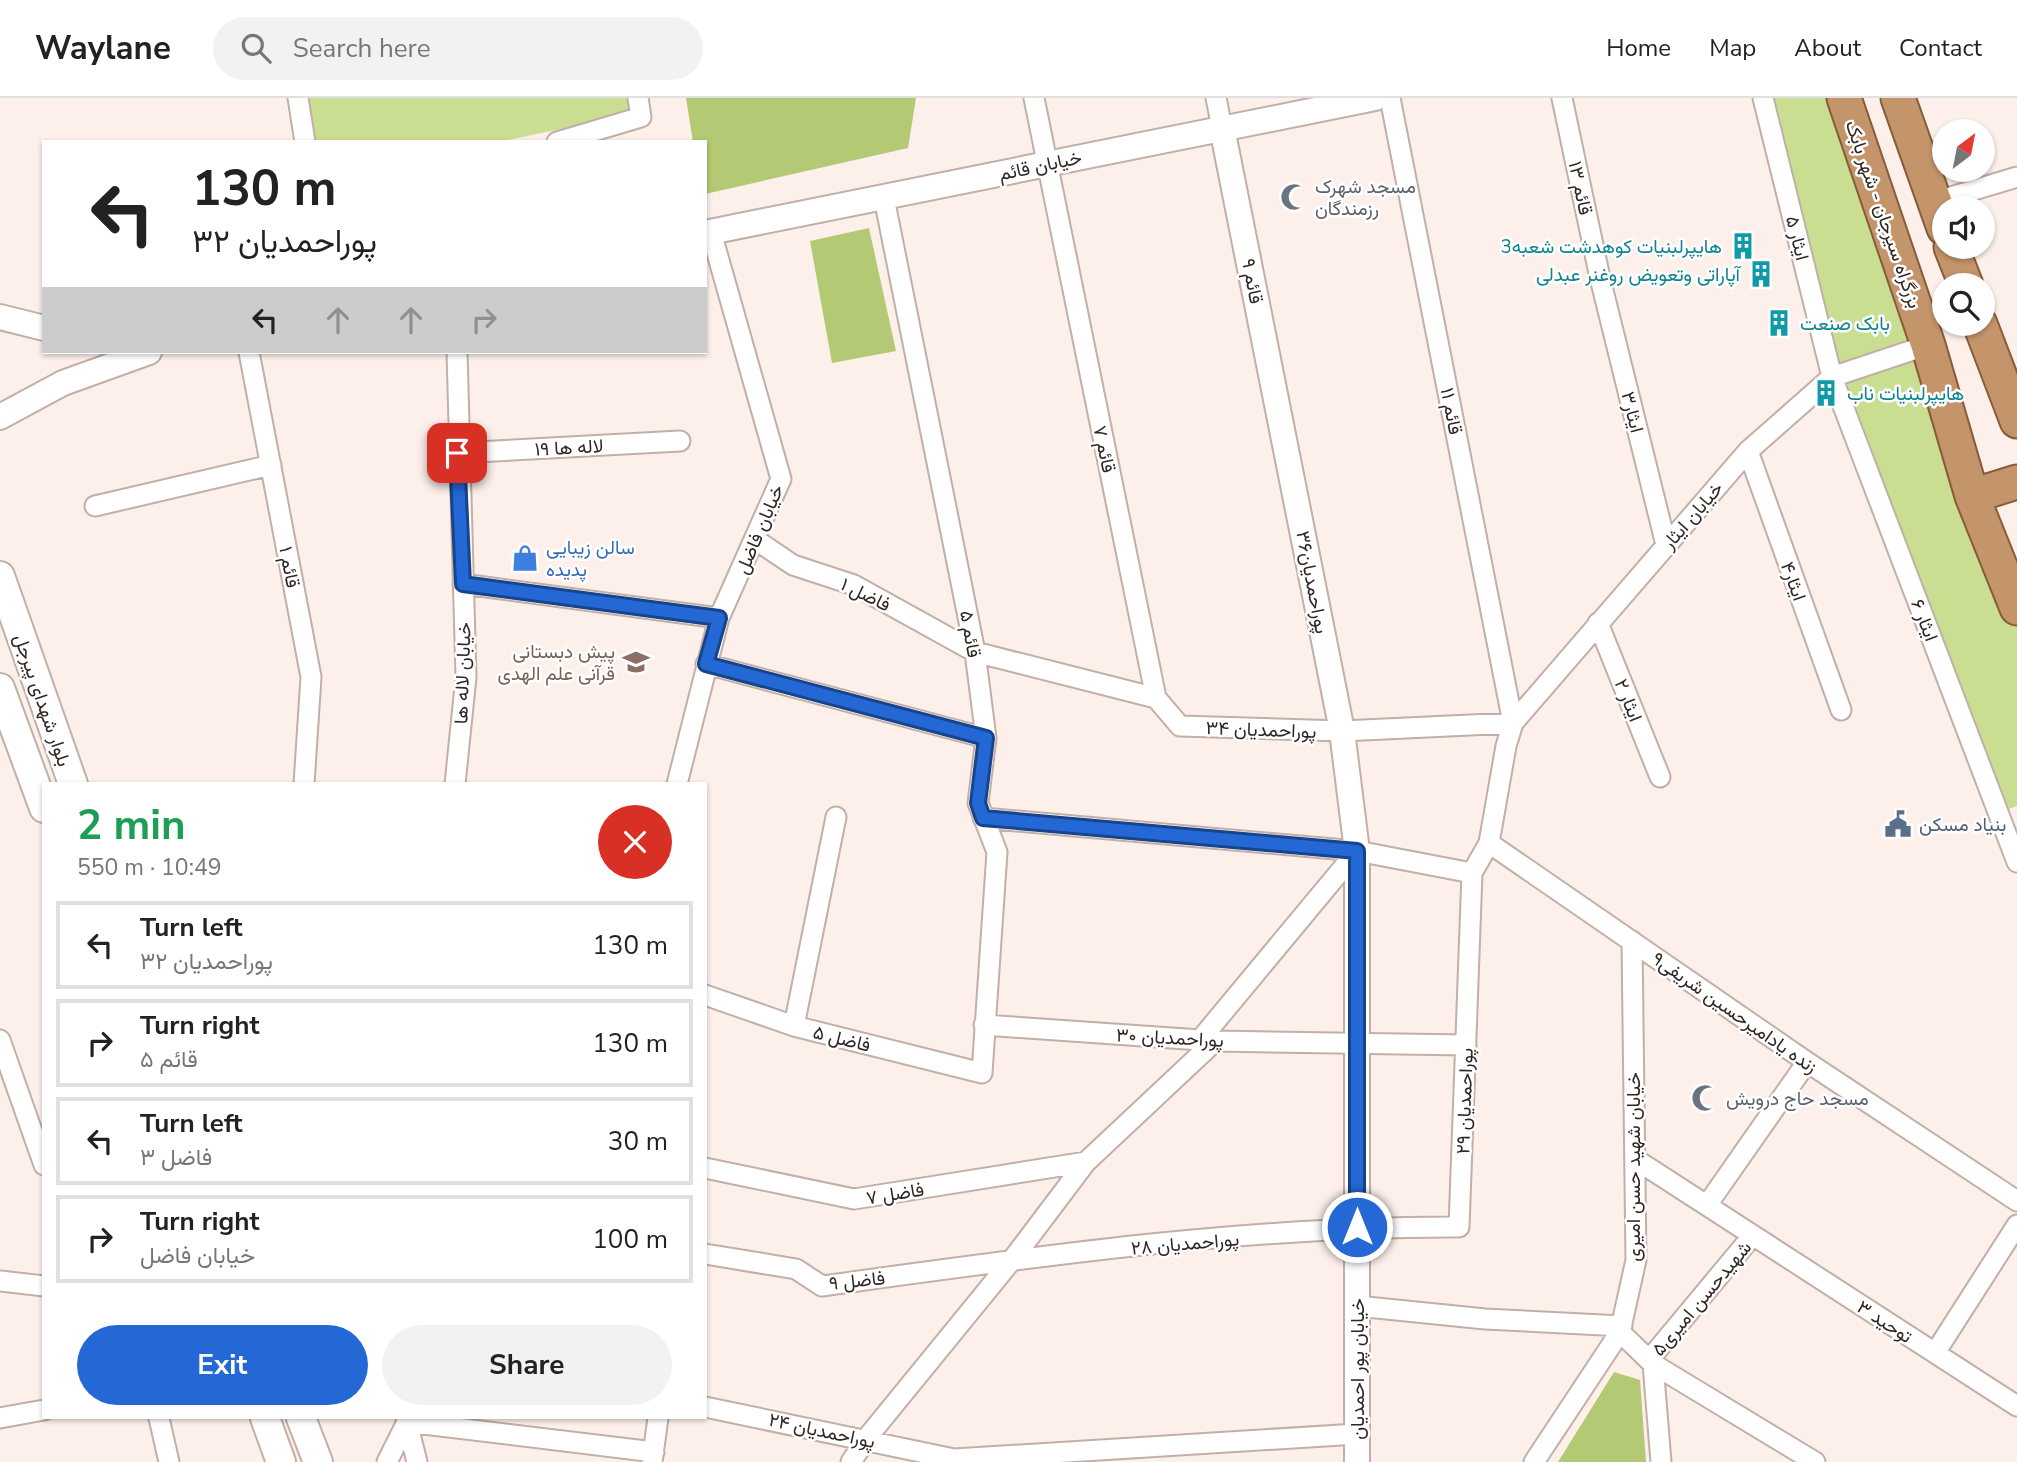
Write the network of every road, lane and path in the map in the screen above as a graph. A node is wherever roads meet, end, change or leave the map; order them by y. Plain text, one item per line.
1 (298, 98) edge
2 (638, 98) edge
3 (1034, 98) edge
4 (1216, 98) edge
5 (1374, 98) edge
6 (1390, 98) edge
7 (1562, 98) edge
8 (1763, 98) edge
9 (1844, 98) edge
10 (1898, 98) edge
11 (1222, 128) junction
12 (305, 140) edge
13 (563, 140) edge
14 (1047, 164) junction
15 (2017, 177) edge
16 (1932, 196) edge
17 (1978, 196) edge
18 (884, 198) junction
19 (708, 232) edge
20 (1600, 278) joint
21 (0, 317) edge
22 (42, 328) edge
23 (1985, 336) edge
24 (1928, 345) junction
25 (143, 354) edge
26 (249, 354) edge
27 (457, 354) edge
28 (1832, 377) junction
29 (0, 418) edge
30 (2017, 421) edge
31 (1283, 433) joint
32 (680, 441) dead end
33 (1748, 451) junction
34 (457, 453) junction
35 (271, 465) junction
36 (2017, 482) edge
37 (1972, 496) junction
38 (95, 506) dead end
39 (756, 540) junction
40 (1666, 545) junction
41 (0, 576) edge
42 (463, 584) junction
43 (2017, 608) edge
44 (719, 618) junction
45 (1598, 623) junction
46 (975, 652) junction
47 (706, 664) junction
48 (0, 688) edge
49 (1156, 698) junction
50 (1842, 710) dead end
51 (1513, 723) junction
52 (1180, 726) joint
53 (1342, 731) junction
54 (986, 738) junction
55 (1660, 777) dead end
56 (72, 782) edge
57 (304, 782) edge
58 (455, 782) edge
59 (677, 782) edge
60 (42, 803) edge
61 (836, 817) dead end
62 (983, 818) junction
63 (2010, 822) edge
64 (1489, 843) junction
65 (1357, 851) junction
66 (2017, 862) edge
67 (1472, 873) junction
68 (1632, 941) junction
69 (707, 996) edge
70 (984, 1025) junction
71 (794, 1026) junction
72 (0, 1040) edge
73 (1208, 1040) junction
74 (1357, 1042) junction
75 (1466, 1045) junction
76 (1807, 1062) junction
77 (982, 1073) joint
78 (42, 1159) edge
79 (1635, 1159) junction
80 (1086, 1162) junction
81 (707, 1168) edge
82 (2017, 1201) edge
83 (1707, 1205) junction
84 (2017, 1225) edge
85 (1357, 1227) junction
86 (1752, 1235) junction
87 (707, 1254) edge
88 (1012, 1260) junction
89 (0, 1280) edge
90 (42, 1286) edge
91 (1357, 1306) junction
92 (1621, 1329) junction
93 (1935, 1353) junction
94 (1651, 1362) junction
95 (2017, 1406) edge
96 (707, 1407) edge
97 (42, 1410) edge
98 (0, 1418) edge
99 (159, 1419) edge
100 (265, 1419) edge
101 (302, 1419) edge
102 (657, 1419) edge
103 (407, 1420) edge
104 (1357, 1434) junction
105 (866, 1439) junction
106 (653, 1457) edge
107 (169, 1462) edge
108 (281, 1462) edge
109 (318, 1462) edge
110 (387, 1462) edge
111 (417, 1462) edge
112 (851, 1462) edge
113 (1357, 1462) edge
114 (1534, 1462) edge
115 (1661, 1462) edge
116 (1815, 1462) edge

1 - 12 street
2 - 13 street
3 - 14 street, قائم ۷
4 - 11 street
5 - 11 street, خیابان قائم
6 - 51 street, قائم ۱۱
7 - 20 street, قائم ۱۳
8 - 28 street, ایثار ۵
9 - 24 highway, بزرگراه سیرجان - شهر بابک
10 - 16 highway
11 - 14 street, خیابان قائم
11 - 31 street, قائم ۹
14 - 18 street, خیابان قائم
14 - 49 street, قائم ۷
15 - 17 street
18 - 19 street, خیابان قائم
18 - 46 street, قائم ۵
19 - 39 street, خیابان فاضل
20 - 40 street, ایثار۳
21 - 22 street
23 - 30 highway
24 - 28 street, خیابان ایثار
24 - 37 highway, بزرگراه سیرجان - شهر بابک
25 - 29 street
26 - 35 street, قائم ۱
27 - 34 street, خیابان لاله ها
28 - 33 street, خیابان ایثار
28 - 63 street, ایثار ۶
31 - 53 street, پوراحمدیان۳۶
32 - 34 street, لاله ها ۱۹
33 - 40 street, خیابان ایثار
33 - 50 street, ایثار۴
34 - 42 street, خیابان لاله ها
35 - 38 street
35 - 57 street, قائم ۱
36 - 37 highway
37 - 43 highway, بزرگراه سیرجان - شهر بابک
39 - 44 street, خیابان فاضل
39 - 46 street, فاضل ۱
40 - 45 street, خیابان ایثار
41 - 56 main road, بلوار شهدای پیرجل
42 - 44 street
42 - 58 street, خیابان لاله ها
44 - 47 street, خیابان فاضل
45 - 51 street, خیابان ایثار
45 - 55 street, ایثار ۲
46 - 49 street, فاضل ۱
46 - 54 street, قائم ۵
47 - 54 street
47 - 59 street, خیابان فاضل
48 - 60 main road, بلوار شهدای پیرجل
49 - 52 street, قائم ۷
51 - 53 street, پوراحمدیان ۳۴
51 - 64 street, خیابان ایثار
52 - 53 street, پوراحمدیان ۳۴
53 - 65 street, خیابان پور احمدیان
54 - 62 street, قائم ۵
61 - 71 street
62 - 65 street
62 - 70 street, قائم ۵
63 - 66 street, ایثار ۶
64 - 67 street, خیابان ایثار
64 - 68 street, زنده یادامیرحسین شریفی۹
65 - 67 street
65 - 73 street
65 - 74 street, خیابان پور احمدیان
67 - 75 street, پوراحمدیان ۲۹
68 - 76 street, زنده یادامیرحسین شریفی۹
68 - 79 street, خیابان شهید حسن امیری
69 - 71 street, فاضل ۵
70 - 73 street, پوراحمدیان ۳۰
70 - 77 street, قائم ۵
71 - 77 street, فاضل ۵
72 - 78 street
73 - 74 street, پوراحمدیان ۳۰
73 - 80 street
74 - 75 street, پوراحمدیان ۳۰
74 - 85 street, خیابان پور احمدیان
75 - 85 street, پوراحمدیان ۲۹
76 - 82 street, زنده یادامیرحسین شریفی۹
76 - 83 street
79 - 83 street, توحید ۳
79 - 92 street, خیابان شهید حسن امیری
80 - 81 street, فاضل ۷
80 - 88 street
83 - 86 street, توحید ۳
84 - 93 street
85 - 88 street, پوراحمدیان ۲۸
85 - 91 street, خیابان پور احمدیان
86 - 93 street, توحید ۳
86 - 94 street, شهیدحسن امیری۵
87 - 88 street, فاضل ۹
88 - 105 street
89 - 90 street
91 - 92 street
91 - 104 street, خیابان پور احمدیان
92 - 94 street
92 - 114 street
93 - 95 street, توحید ۳
94 - 115 street
94 - 116 street
96 - 105 street, پوراحمدیان ۲۴
97 - 98 street
99 - 107 street
100 - 108 main road
101 - 109 main road
102 - 106 street
103 - 106 street
103 - 110 street
103 - 111 street
104 - 105 street, پوراحمدیان ۲۴
104 - 113 street, خیابان پور احمدیان
105 - 112 street

